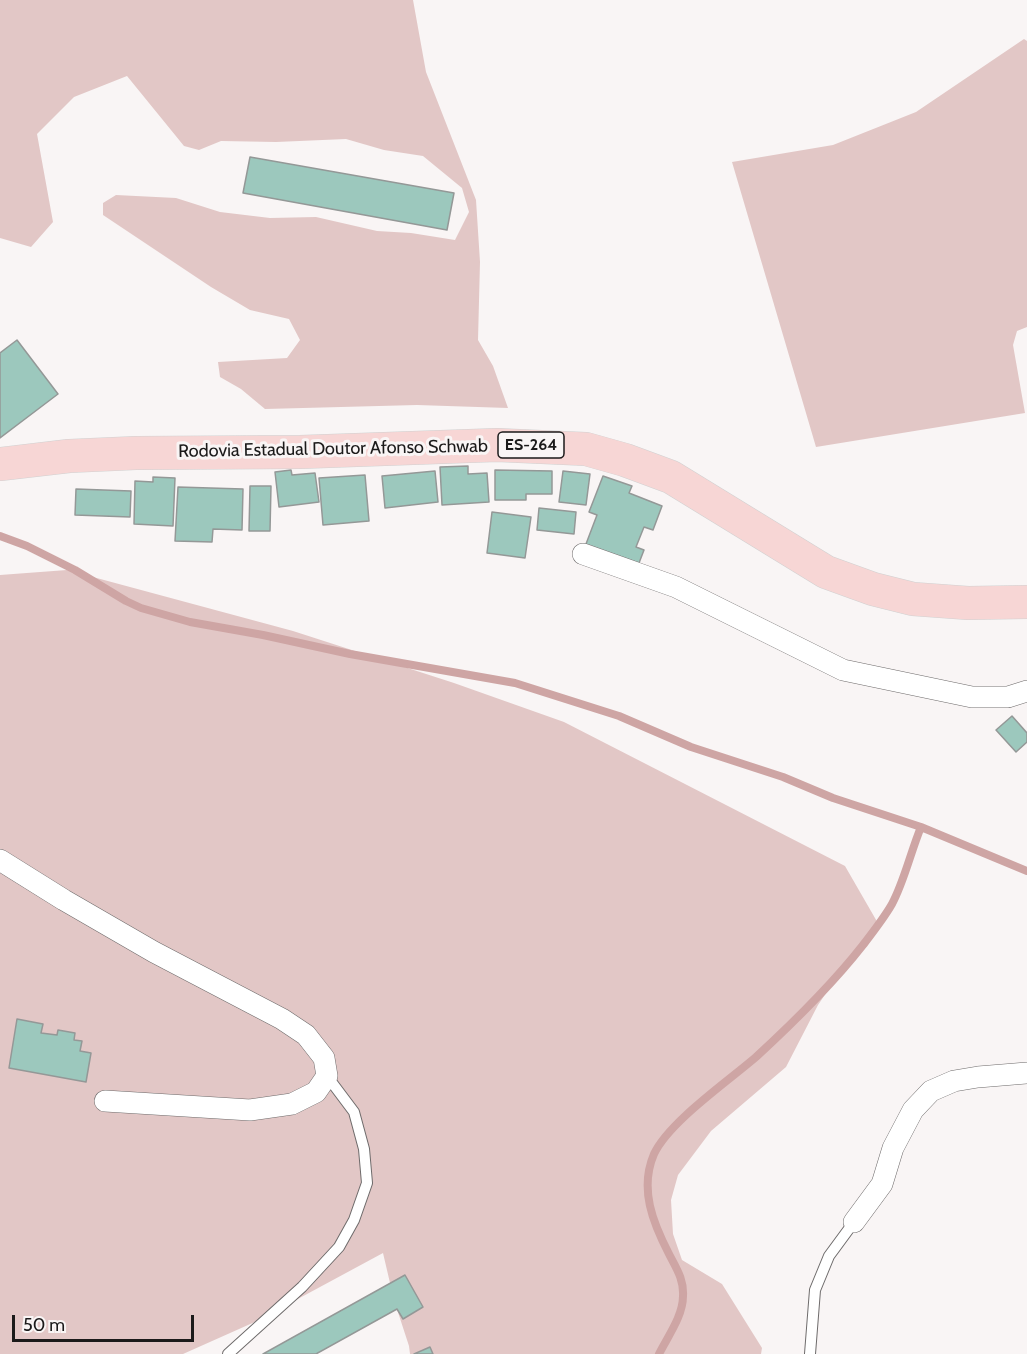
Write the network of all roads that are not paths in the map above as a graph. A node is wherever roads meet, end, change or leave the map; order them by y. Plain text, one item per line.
1 (0, 464) edge
2 (583, 554) dead end
3 (1027, 602) edge
4 (1027, 691) edge
5 (0, 860) edge
6 (1027, 1073) edge
7 (327, 1076) junction
8 (105, 1101) dead end
9 (854, 1221) joint
10 (228, 1354) edge
11 (810, 1354) edge

1 - 3 main road, Rodovia Estadual Doutor Afonso Schwab / ES-264
2 - 4 street
5 - 7 street
6 - 9 street
7 - 8 street
7 - 10 lane
9 - 11 lane

